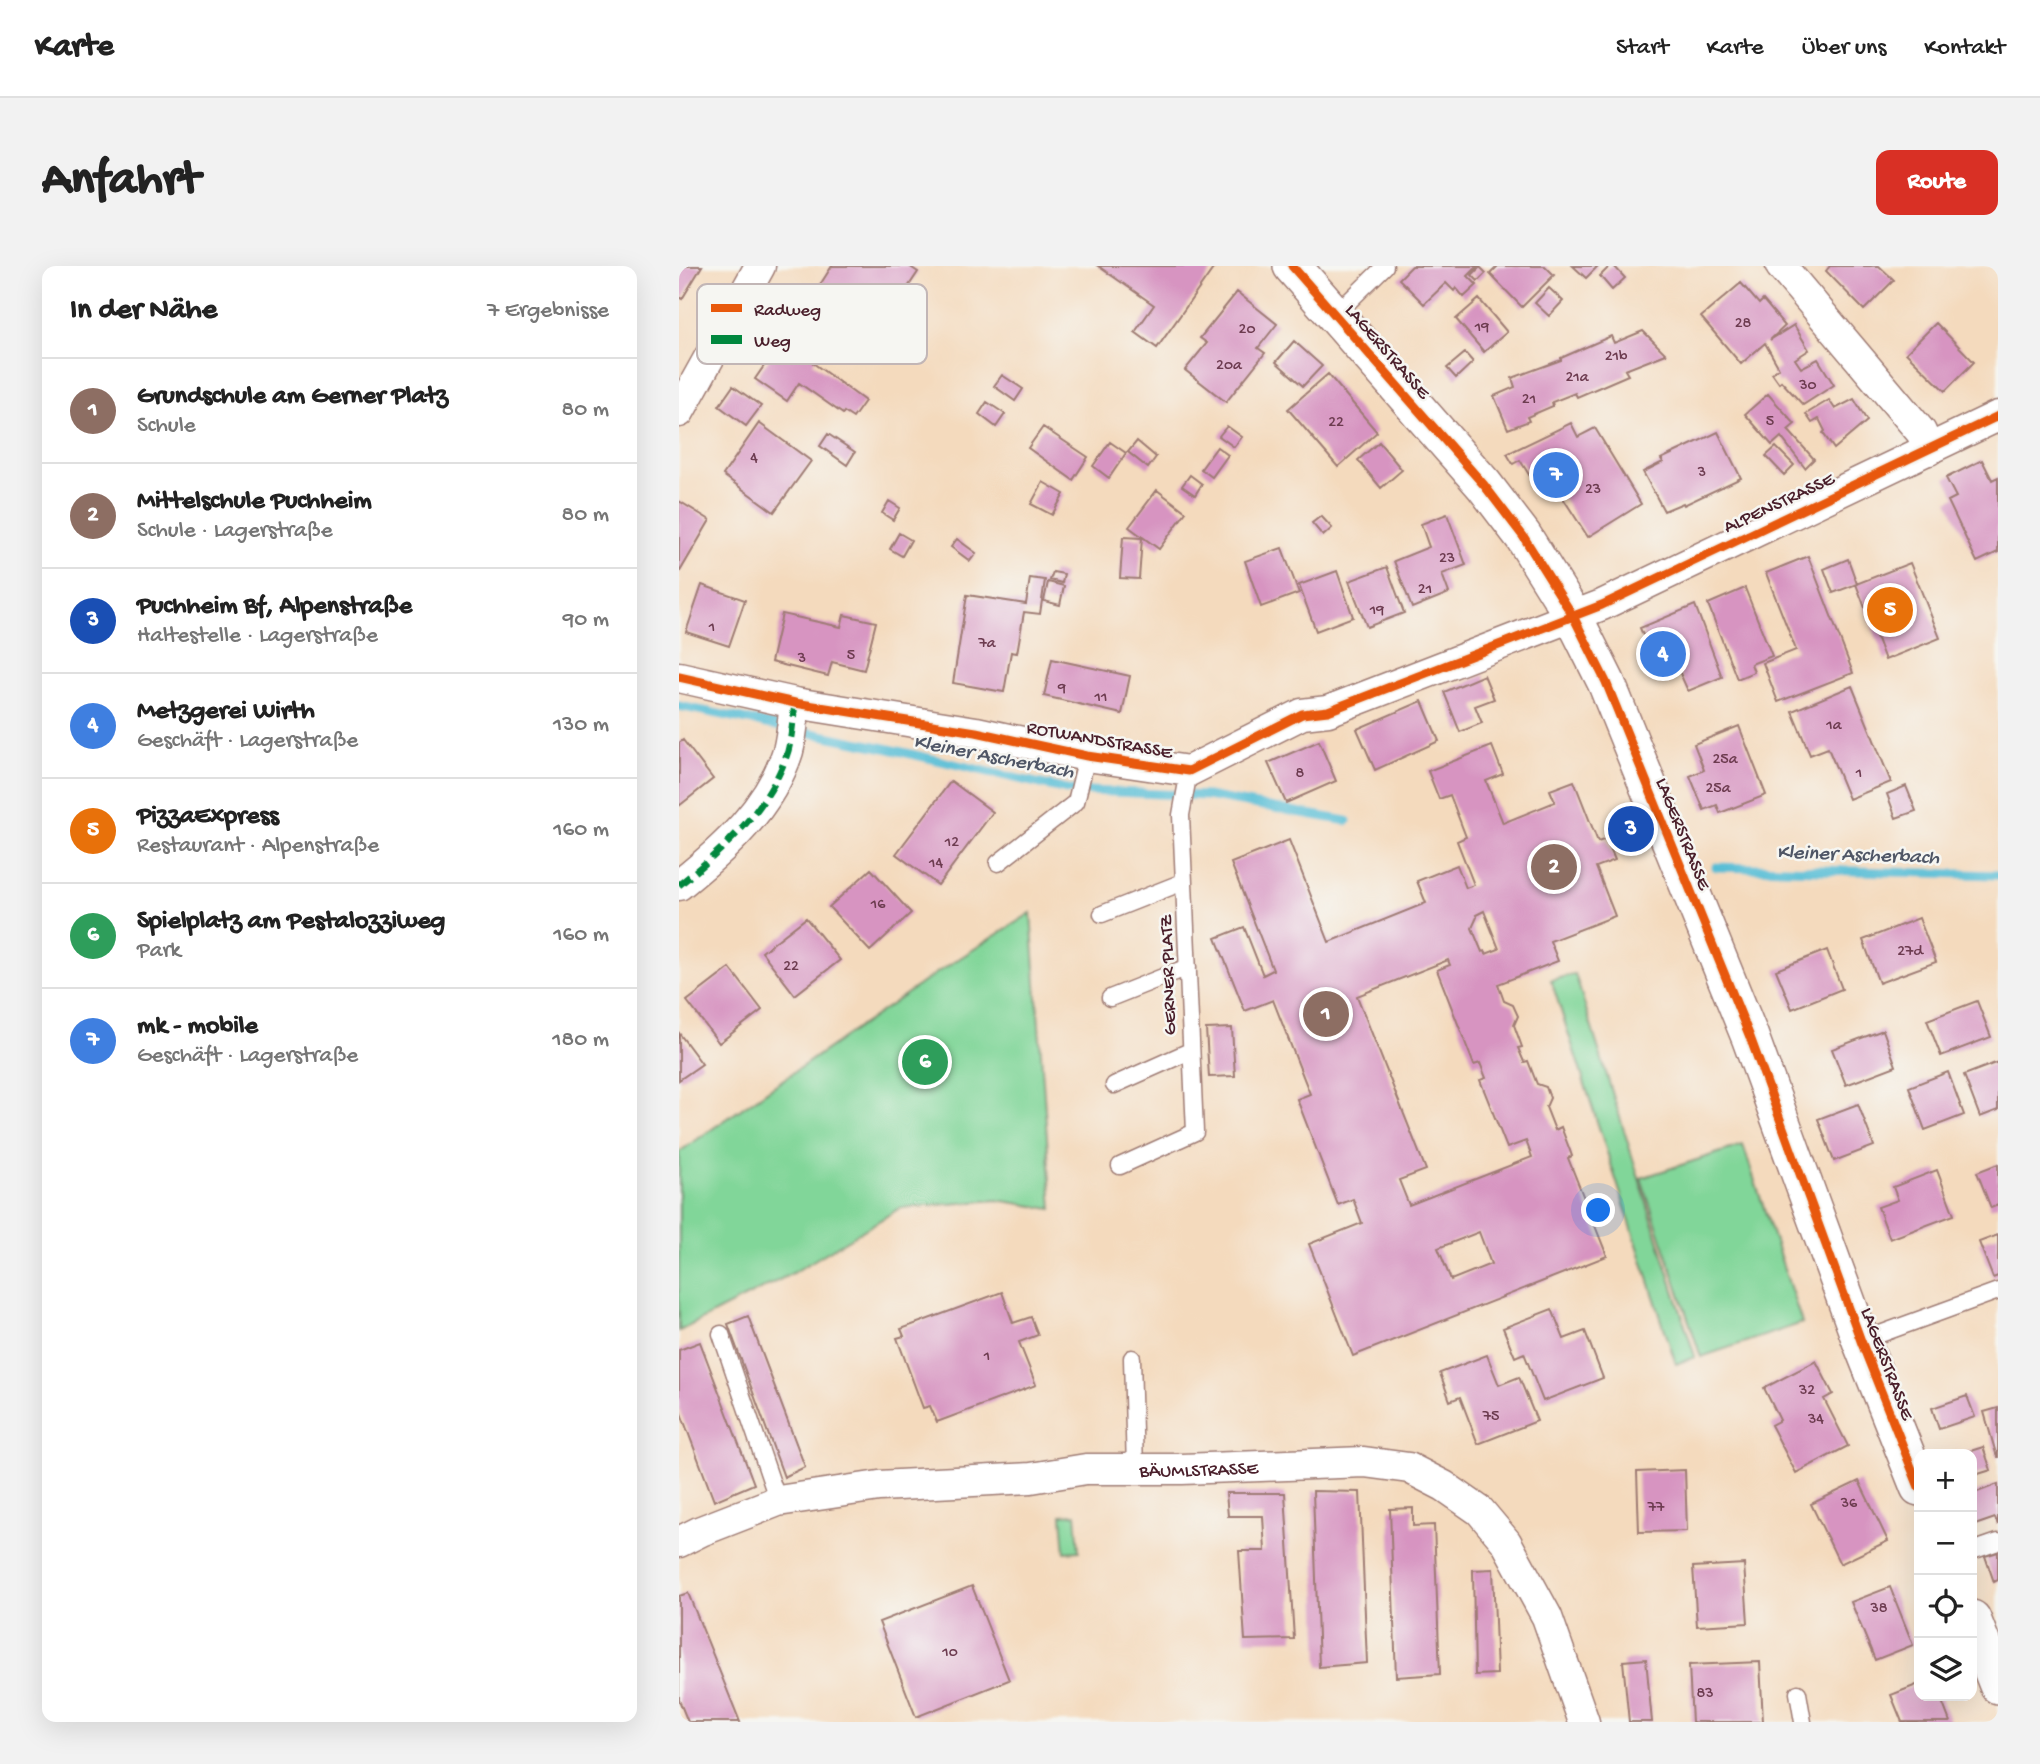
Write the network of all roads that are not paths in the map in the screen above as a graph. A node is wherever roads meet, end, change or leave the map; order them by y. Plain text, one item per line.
1 (760, 266) edge
2 (1292, 266) edge
3 (1385, 266) edge
4 (1781, 266) edge
5 (750, 284) edge
6 (1335, 315) junction
7 (706, 364) edge
8 (679, 412) edge
9 (1998, 416) edge
10 (1929, 450) junction
11 (1573, 616) junction
12 (679, 677) edge
13 (794, 712) junction
14 (1085, 765) junction
15 (1189, 771) junction
16 (998, 863) dead end
17 (1183, 882) junction
18 (679, 885) edge
19 (1102, 914) dead end
20 (1188, 967) junction
21 (1110, 998) dead end
22 (1190, 1051) junction
23 (1114, 1085) dead end
24 (1120, 1166) dead end
25 (1998, 1291) edge
26 (721, 1334) dead end
27 (1861, 1342) junction
28 (1132, 1358) dead end
29 (1135, 1470) junction
30 (1914, 1474) edge
31 (778, 1501) junction
32 (679, 1542) edge
33 (1998, 1542) edge
34 (1977, 1549) edge
35 (1977, 1632) edge
36 (1998, 1685) edge
37 (1798, 1693) dead end
38 (1584, 1722) edge
39 (1803, 1722) edge

1 - 5 street
2 - 6 street, LAGERSTRASSE
3 - 6 lane
4 - 10 street
6 - 11 street, LAGERSTRASSE
7 - 8 street
9 - 10 street, ALPENSTRASSE
10 - 11 street, ALPENSTRASSE
11 - 15 street, ROTWANDSTRASSE
11 - 27 street, LAGERSTRASSE
12 - 13 street, ROTWANDSTRASSE
13 - 14 street, ROTWANDSTRASSE
13 - 18 street
14 - 15 street, ROTWANDSTRASSE
14 - 16 lane, ROTWANDSTRASSE
15 - 17 lane, GERNER PLATZ
17 - 19 lane
17 - 20 lane, GERNER PLATZ
20 - 21 lane
20 - 22 lane, GERNER PLATZ
22 - 23 lane
22 - 24 lane, GERNER PLATZ
25 - 27 lane
26 - 31 lane
27 - 30 street, LAGERSTRASSE
28 - 29 lane
29 - 31 street, BÄUMLSTRASSE
29 - 38 street, BÄUMLSTRASSE
31 - 32 street, BÄUMLSTRASSE
33 - 34 lane
35 - 36 street
37 - 39 lane

